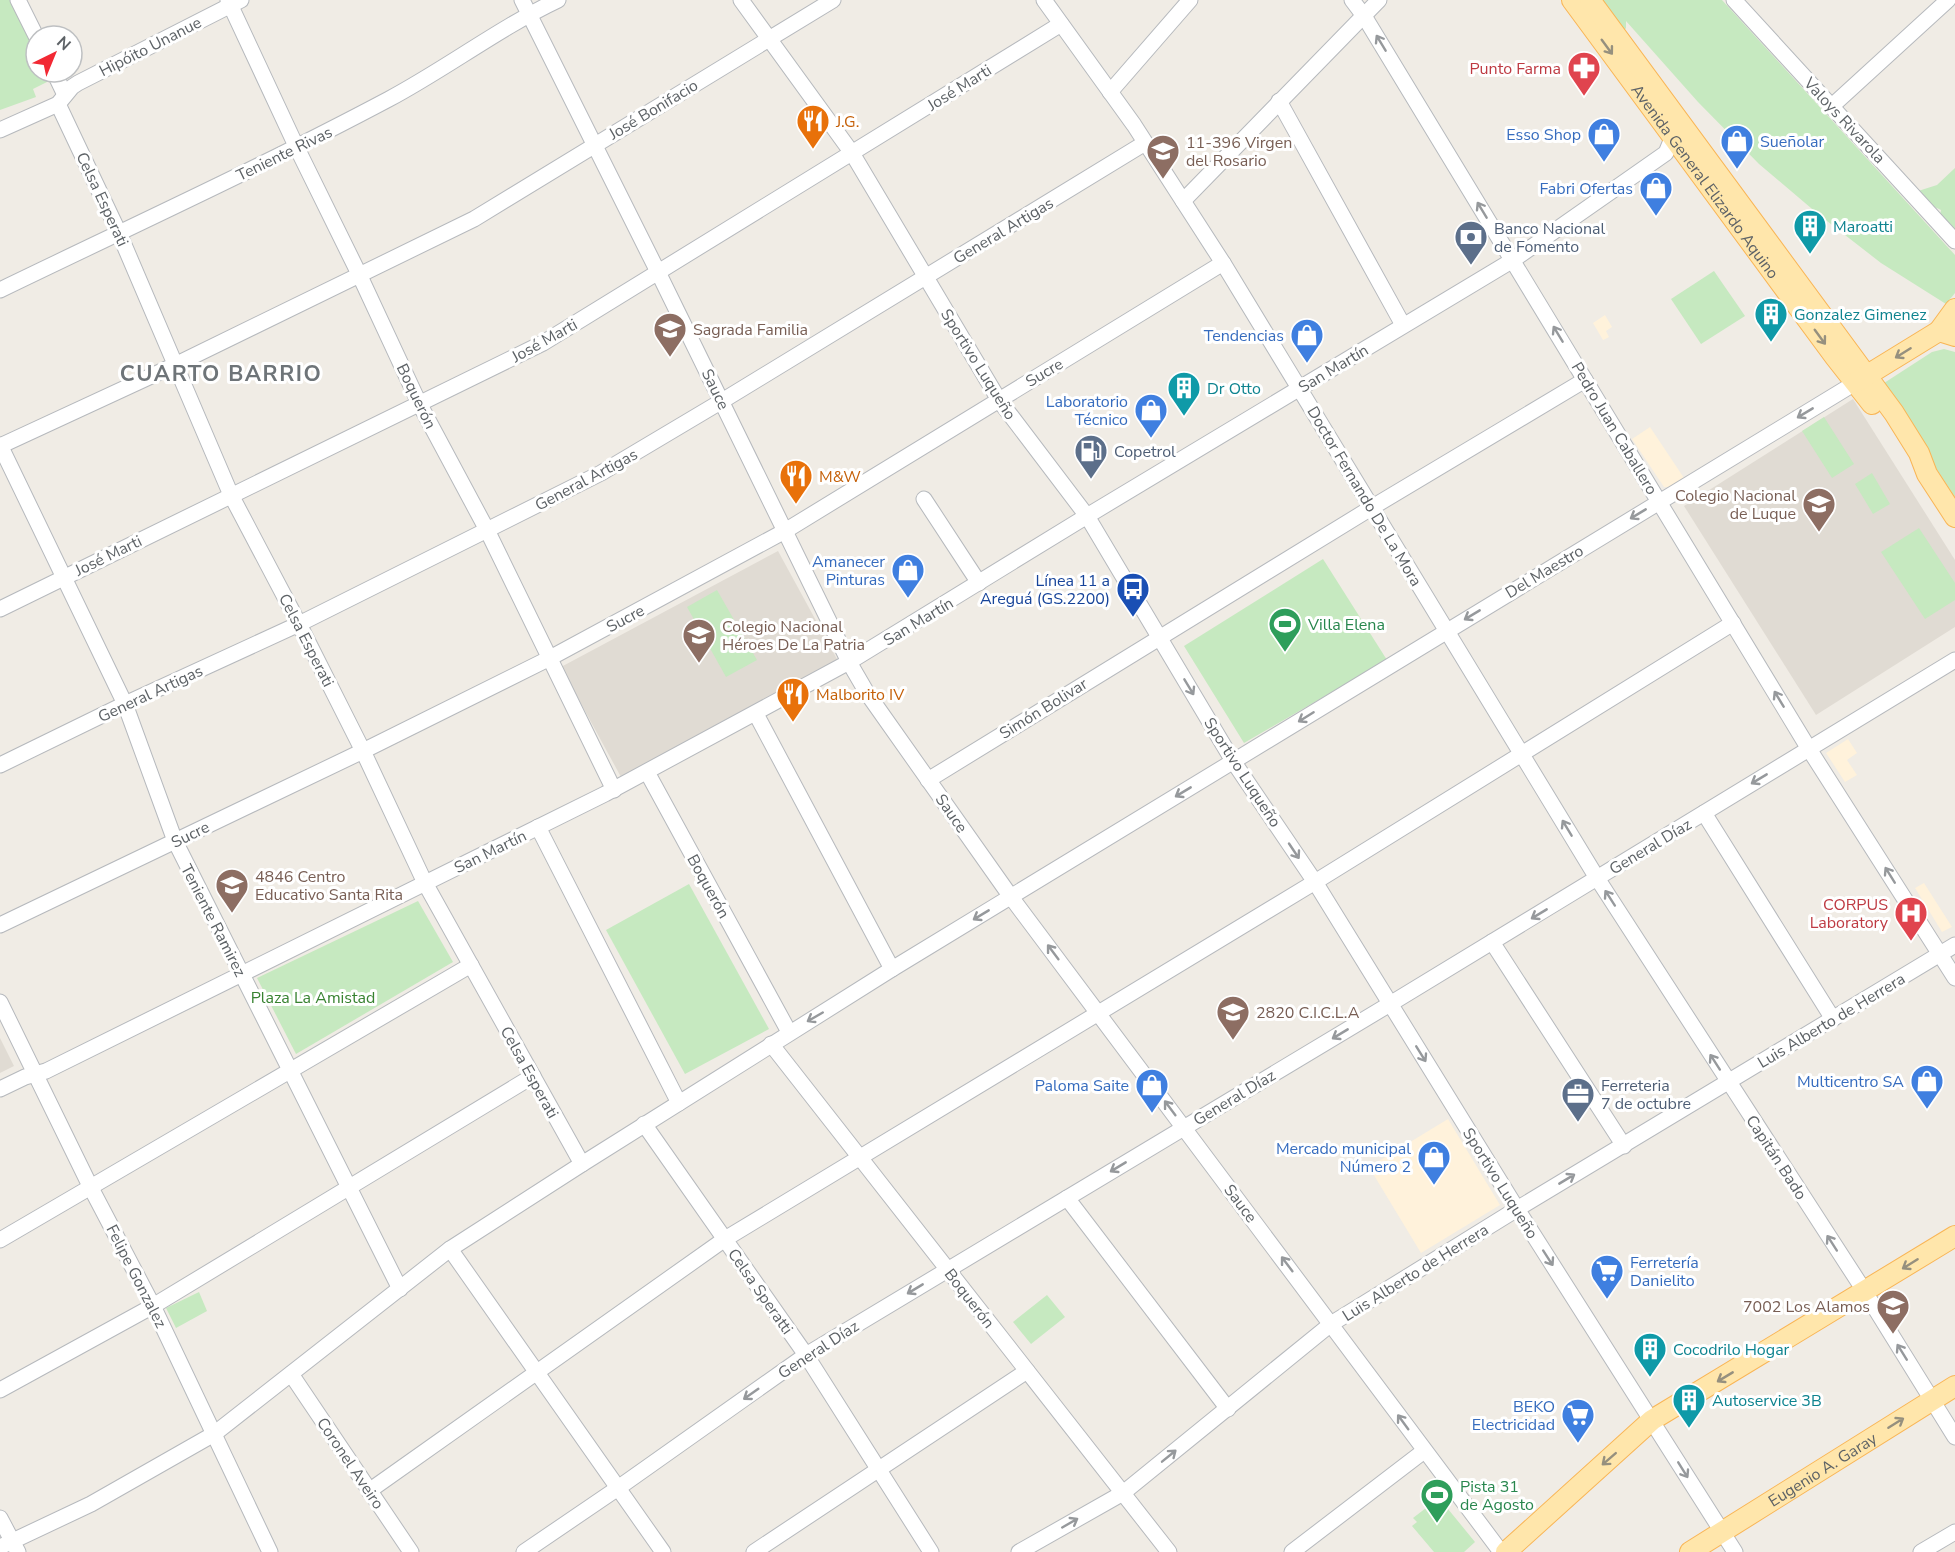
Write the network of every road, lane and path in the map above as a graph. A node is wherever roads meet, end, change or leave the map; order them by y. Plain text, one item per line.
1 (18, 0) edge
2 (558, 0) edge
3 (741, 0) edge
4 (833, 0) edge
5 (1044, 0) edge
6 (1190, 0) edge
7 (1352, 0) edge
8 (1380, 0) edge
9 (1572, 0) edge
10 (1590, 0) edge
11 (1734, 0) edge
12 (1948, 0) edge
13 (233, 2) edge
14 (526, 7) edge
15 (1364, 16) junction
16 (30, 24) edge
17 (1061, 24) junction
18 (768, 40) junction
19 (58, 84) edge
20 (1110, 92) junction
21 (62, 99) junction
22 (1279, 101) junction
23 (1832, 106) junction
24 (1676, 128) junction
25 (0, 130) edge
26 (1145, 143) junction
27 (595, 144) junction
28 (297, 148) junction
29 (852, 153) junction
30 (1183, 201) junction
31 (119, 233) junction
32 (1955, 241) edge
33 (1513, 260) junction
34 (1223, 263) junction
35 (658, 272) junction
36 (359, 274) junction
37 (925, 278) junction
38 (0, 290) edge
39 (1955, 309) edge
40 (1403, 326) junction
41 (1947, 334) edge
42 (175, 365) junction
43 (1861, 379) junction
44 (1585, 380) junction
45 (1299, 388) junction
46 (999, 400) junction
47 (722, 401) junction
48 (419, 403) junction
49 (0, 446) edge
50 (231, 495) junction
51 (924, 499) dead end
52 (1659, 501) junction
53 (1371, 508) junction
54 (1087, 516) junction
55 (1955, 517) edge
56 (487, 530) junction
57 (786, 531) junction
58 (64, 577) junction
59 (979, 583) junction
60 (0, 609) edge
61 (1733, 623) junction
62 (299, 624) junction
63 (1447, 630) junction
64 (1159, 637) junction
65 (550, 658) junction
66 (1955, 660) edge
67 (849, 662) junction
68 (125, 704) junction
69 (756, 714) junction
70 (1809, 749) junction
71 (363, 752) junction
72 (1523, 754) junction
73 (1233, 761) junction
74 (0, 765) edge
75 (647, 772) junction
76 (928, 780) junction
77 (614, 790) junction
78 (1704, 813) junction
79 (538, 827) junction
80 (175, 841) junction
81 (1597, 878) junction
82 (1315, 882) junction
83 (425, 883) junction
84 (1011, 897) junction
85 (0, 925) edge
86 (1492, 942) junction
87 (1955, 945) edge
88 (1940, 954) junction
89 (471, 965) junction
90 (892, 969) junction
91 (242, 974) junction
92 (1955, 978) edge
93 (0, 1002) edge
94 (1390, 1005) junction
95 (1099, 1013) junction
96 (1833, 1019) junction
97 (792, 1030) junction
98 (771, 1044) junction
99 (290, 1071) junction
100 (36, 1074) junction
101 (533, 1076) junction
102 (1729, 1082) junction
103 (0, 1089) edge
104 (679, 1102) junction
105 (644, 1124) junction
106 (1185, 1127) junction
107 (1624, 1146) junction
108 (860, 1157) junction
109 (582, 1164) junction
110 (349, 1187) junction
111 (91, 1188) junction
112 (1067, 1198) junction
113 (1517, 1209) junction
114 (1955, 1236) edge
115 (725, 1239) junction
116 (0, 1240) edge
117 (450, 1248) junction
118 (948, 1270) junction
119 (400, 1289) junction
120 (1865, 1292) junction
121 (153, 1306) junction
122 (1331, 1324) junction
123 (806, 1355) junction
124 (1027, 1371) junction
125 (538, 1373) junction
126 (291, 1374) junction
127 (1955, 1386) edge
128 (0, 1390) edge
129 (1932, 1400) junction
130 (1228, 1409) junction
131 (1653, 1420) junction
132 (214, 1434) junction
133 (1955, 1437) edge
134 (1424, 1451) junction
135 (879, 1469) junction
136 (618, 1488) junction
137 (369, 1491) junction
138 (1123, 1493) junction
139 (0, 1518) edge
140 (1722, 1532) junction
141 (1955, 1532) edge
142 (10, 1547) edge
143 (270, 1552) edge
144 (411, 1552) edge
145 (524, 1552) edge
146 (663, 1552) edge
147 (754, 1552) edge
148 (931, 1552) edge
149 (1019, 1552) edge
150 (1169, 1552) edge
151 (1292, 1552) edge
152 (1501, 1552) edge
153 (1506, 1552) edge
154 (1690, 1552) edge
155 (1735, 1552) edge
156 (1921, 1552) edge

1 - 16 street
2 - 14 street, Teniente Rivas
3 - 18 street, Sportivo Luqueño
4 - 18 street, José Bonifacio
5 - 17 street, Doctor Fernando De La Mora
6 - 20 street
7 - 15 street, Pedro Juan Caballero
8 - 15 street
9 -> 24 main road, Avenida General Elizardo Aquino
10 - 24 main road, Avenida General Elizardo Aquino
11 - 23 street, Valoys Rivarola
12 - 23 street
13 - 21 street, Hipóito Unanue
13 - 28 street, Boquerón
14 - 27 street, Sauce
14 - 28 street, Teniente Rivas
15 - 22 street
33 -> 15 street, Pedro Juan Caballero
17 - 20 street, Doctor Fernando De La Mora
17 - 29 street, José Marti
18 - 27 street, José Bonifacio
18 - 29 street, Sportivo Luqueño
19 - 21 street, Celsa Esperati
20 - 26 street, Doctor Fernando De La Mora
21 - 25 street, Hipóito Unanue
21 - 31 street, Celsa Esperati
22 - 30 street
22 - 40 street
23 - 32 street, Valoys Rivarola
24 - 33 street, San Martín
24 - 43 main road, Avenida General Elizardo Aquino
26 - 30 street, Doctor Fernando De La Mora
26 - 37 street, General Artigas
27 - 35 street, Sauce
27 - 36 street, José Bonifacio
28 - 31 street, Teniente Rivas
28 - 36 street, Boquerón
29 - 35 street, José Marti
29 - 37 street, Sportivo Luqueño
30 - 34 street, Doctor Fernando De La Mora
31 - 38 street, Teniente Rivas
31 - 42 street, Celsa Esperati
33 - 40 street, San Martín
44 -> 33 street, Pedro Juan Caballero
34 - 45 street, Doctor Fernando De La Mora
34 - 46 street, Sucre
35 - 47 street, Sauce
35 - 48 street, José Marti
36 - 42 street, José Bonifacio
36 - 48 street, Boquerón
37 - 46 street, Sportivo Luqueño
37 - 47 street, General Artigas
39 - 41 main road
40 - 45 street, San Martín
41 -> 43 main road
42 - 49 street, José Bonifacio
42 - 50 street, Celsa Esperati
43 -> 52 street, Del Maestro
43 - 55 main road, Avenida General Elizardo Aquino
44 - 52 street, Pedro Juan Caballero
44 - 53 street, Simón Bolivar
45 - 53 street, Doctor Fernando De La Mora
45 - 54 street, San Martín
46 - 54 street, Sportivo Luqueño
46 - 57 street, Sucre
47 - 56 street, General Artigas
47 - 57 street, Sauce
48 - 50 street, José Marti
48 - 56 street, Boquerón
49 - 58 street, Teniente Ramirez
50 - 58 street, José Marti
50 - 62 street, Celsa Esperati
51 - 59 street
52 - 61 street, Pedro Juan Caballero
52 -> 63 street, Del Maestro
53 - 63 street, Doctor Fernando De La Mora
53 - 64 street, Simón Bolivar
54 - 59 street, San Martín
54 - 64 street, Sportivo Luqueño
56 - 62 street, General Artigas
56 - 65 street, Boquerón
57 - 65 street, Sucre
57 - 67 street, Sauce
58 - 60 street, José Marti
58 - 68 street, Teniente Ramirez
59 - 67 street, San Martín
70 -> 61 street, Pedro Juan Caballero
61 - 72 street
62 - 68 street, General Artigas
62 - 71 street, Celsa Esperati
63 - 72 street, Doctor Fernando De La Mora
63 -> 73 street, Del Maestro
64 -> 73 street, Sportivo Luqueño
64 - 76 street, Simón Bolivar
65 - 71 street, Sucre
65 - 77 street, Boquerón
66 - 70 street, General Díaz
67 - 69 street, San Martín
67 - 76 street, Sauce
68 - 74 street, General Artigas
68 - 80 street, Teniente Ramirez
69 - 75 street, San Martín
69 - 90 street
70 -> 78 street, General Díaz
88 -> 70 street, Pedro Juan Caballero
71 - 80 street, Sucre
71 - 83 street, Celsa Esperati
81 -> 72 street, Doctor Fernando De La Mora
72 - 82 street
73 -> 82 street, Sportivo Luqueño
73 -> 84 street, Del Maestro
75 - 77 street, San Martín
75 - 97 street, Boquerón
76 - 84 street, Sauce
77 - 79 street, San Martín
78 - 81 street, General Díaz
78 - 96 street
79 - 83 street, San Martín
79 - 104 street
80 - 85 street, Sucre
80 - 91 street, Teniente Ramirez
81 -> 86 street, General Díaz
102 -> 81 street, Capitán Bado
82 - 94 street, Sportivo Luqueño
82 - 95 street
83 - 89 street, Celsa Esperati
83 - 91 street, San Martín
84 -> 90 street, Del Maestro
95 -> 84 street, Sauce
86 - 94 street, General Díaz
86 - 107 street
87 - 88 street, Luis Alberto de Herrera
88 - 92 street, Pedro Juan Caballero
88 - 96 street, Luis Alberto de Herrera
89 - 99 street
89 - 101 street, Celsa Esperati
90 -> 97 street, Del Maestro
91 - 99 street, Teniente Ramirez
91 - 100 street, San Martín
93 - 100 street, Felipe Gonzalez
94 -> 106 street, General Díaz
94 -> 113 street, Sportivo Luqueño
106 -> 95 street, Sauce
95 - 108 street
96 - 102 street, Luis Alberto de Herrera
97 - 98 street, Del Maestro
98 - 104 street, Del Maestro
98 - 108 street, Boquerón
99 - 110 street, Teniente Ramirez
99 - 111 street
100 - 103 street, San Martín
100 - 111 street, Felipe Gonzalez
101 - 109 street, Celsa Esperati
101 - 110 street
102 - 107 street, Luis Alberto de Herrera
120 -> 102 street, Capitán Bado
104 - 105 street, Del Maestro
105 - 109 street, Del Maestro
105 - 115 street, Celsa Speratti
106 -> 112 street, General Díaz
122 -> 106 street, Sauce
113 -> 107 street, Luis Alberto de Herrera
108 - 115 street
108 - 118 street, Boquerón
109 - 117 street, Del Maestro
110 - 119 street, Teniente Ramirez
110 - 121 street
111 - 116 street
111 - 121 street, Felipe Gonzalez
112 - 118 street, General Díaz
112 - 130 street
113 - 122 street, Luis Alberto de Herrera
113 -> 131 street, Sportivo Luqueño
114 -> 120 main road
115 - 123 street, Celsa Speratti
115 - 125 street
117 - 119 street, Del Maestro
117 - 125 street
118 -> 123 street, General Díaz
118 - 124 street, Boquerón
119 - 126 street, Del Maestro
129 -> 120 street, Capitán Bado
120 -> 131 main road
121 - 128 street
121 - 132 street, Felipe Gonzalez
122 - 130 street, Luis Alberto de Herrera
134 -> 122 street, Sauce
123 - 135 street, Celsa Speratti
123 -> 136 street, General Díaz
124 - 135 street
124 - 138 street, Boquerón
125 - 136 street
125 - 137 street
126 - 132 street, Del Maestro
126 - 137 street, Coronel Aveiro
127 - 129 main road, Eugenio A. Garay
129 - 133 street, Capitán Bado
140 -> 129 main road, Eugenio A. Garay
138 -> 130 street, Luis Alberto de Herrera
131 -> 140 street, Sportivo Luqueño
131 -> 153 main road
132 - 142 street, Del Maestro
132 - 143 street, Felipe Gonzalez
134 - 151 street
134 - 152 street, Sauce
135 - 147 street
135 - 148 street, Celsa Speratti
136 - 145 street, General Díaz
136 - 146 street
137 - 144 street, Coronel Aveiro
149 -> 138 street, Luis Alberto de Herrera
138 - 150 street, Boquerón
139 - 142 street
140 - 154 main road, Eugenio A. Garay
140 - 155 street, Sportivo Luqueño
141 - 156 street

